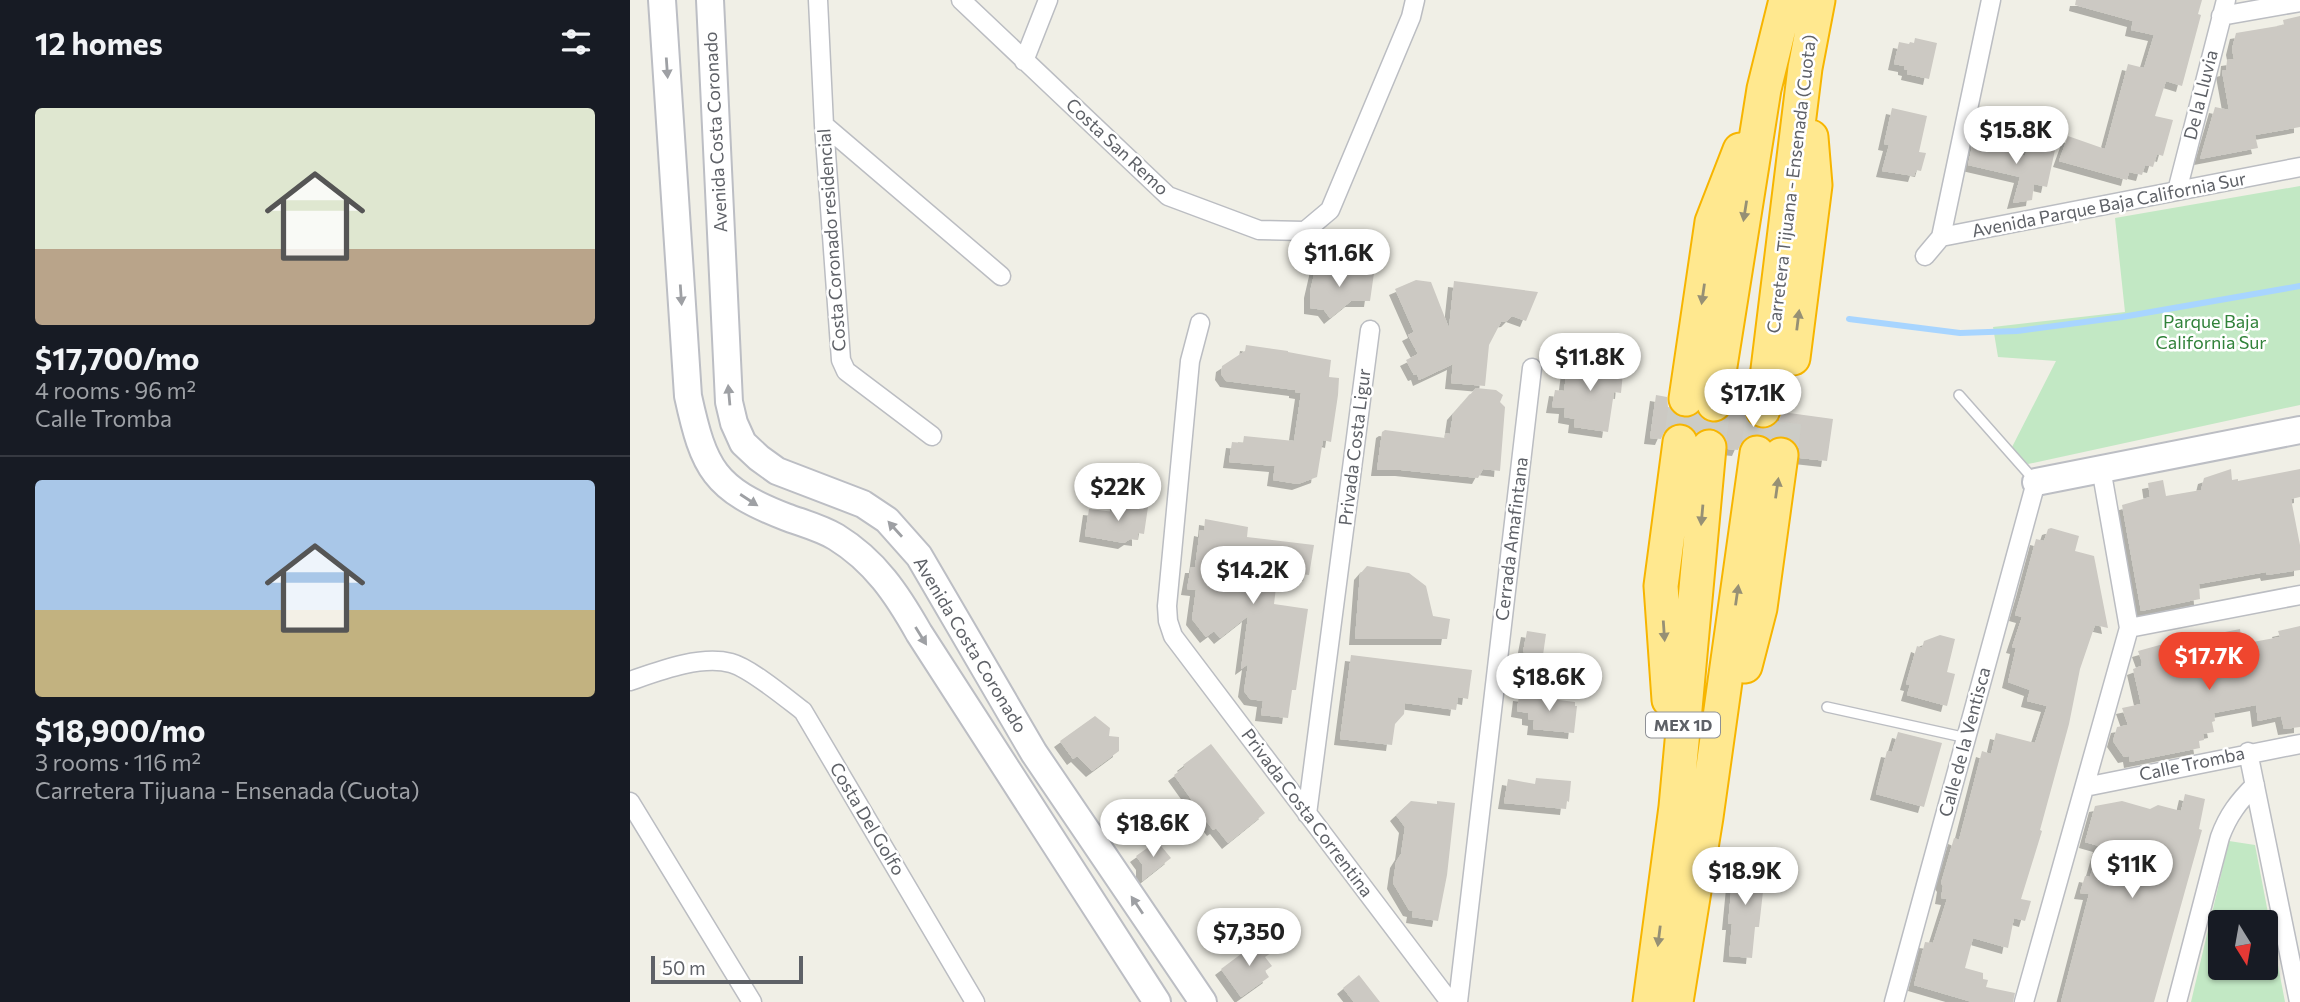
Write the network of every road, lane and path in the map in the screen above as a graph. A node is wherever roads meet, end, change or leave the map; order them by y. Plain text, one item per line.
1 (662, 0) edge
2 (710, 0) edge
3 (818, 0) edge
4 (961, 0) edge
5 (983, 0) edge
6 (1048, 0) edge
7 (1415, 0) edge
8 (1786, 0) edge
9 (1818, 0) edge
10 (1991, 0) edge
11 (2300, 2) edge
12 (2223, 8) edge
13 (985, 21) junction
14 (1024, 61) junction
15 (824, 125) junction
16 (2300, 167) edge
17 (2177, 191) junction
18 (1941, 237) junction
19 (1926, 256) dead end
20 (1001, 276) dead end
21 (1200, 323) dead end
22 (1370, 330) dead end
23 (1532, 368) dead end
24 (1959, 395) dead end
25 (1700, 401) tunnel mouth
26 (1775, 411) tunnel mouth
27 (2300, 430) edge
28 (932, 436) dead end
29 (1694, 444) tunnel mouth
30 (1769, 454) tunnel mouth
31 (2101, 468) junction
32 (2036, 482) junction
33 (2300, 594) edge
34 (2129, 628) junction
35 (630, 681) edge
36 (1827, 707) dead end
37 (1967, 738) junction
38 (2300, 744) edge
39 (2248, 752) junction
40 (2255, 785) junction
41 (2085, 787) junction
42 (630, 802) edge
43 (1691, 812) junction
44 (1307, 814) junction
45 (1159, 938) junction
46 (1128, 959) junction
47 (1681, 996) edge
48 (752, 1002) edge
49 (975, 1002) edge
50 (1157, 1002) edge
51 (1203, 1002) edge
52 (1450, 1002) edge
53 (1458, 1002) edge
54 (1650, 1002) edge
55 (1894, 1002) edge
56 (2024, 1002) edge
57 (2177, 1002) edge
58 (2299, 1002) edge

1 -> 46 street, Avenida Costa Coronado
45 -> 2 street, Avenida Costa Coronado
3 - 15 street, Costa Coronado residencial
4 - 13 street, Costa San Remo
5 - 13 street
6 - 14 street
7 - 14 street, Costa San Remo
8 -> 25 highway, Carretera Tijuana - Ensenada (Cuota)
26 -> 9 highway, Carretera Tijuana - Ensenada (Cuota)
10 - 18 street
11 - 12 street
12 - 17 street, De la Lluvia
13 - 14 street, Costa San Remo
15 - 20 street
15 - 28 street, Costa Coronado residencial
16 - 17 street, Avenida Parque Baja California Sur
17 - 18 street, Avenida Parque Baja California Sur
18 - 19 street
21 - 44 street, Privada Costa Correntina
22 - 44 street, Privada Costa Ligur
23 - 53 street, Cerrada Amafintana
24 - 32 lane
27 - 31 street
29 -> 43 highway
43 -> 30 highway, MEX 1D
31 - 32 street
31 - 34 street
32 - 37 street, Calle de la Ventisca
33 - 34 street
34 - 41 street
35 - 49 street, Costa Del Golfo
36 - 37 lane
37 - 55 street, Calle de la Ventisca
38 - 39 street, Calle Tromba
39 - 40 street
39 - 41 street, Calle Tromba
40 - 57 street
40 - 58 street
41 - 56 street
42 - 48 street
43 - 47 highway, MEX 1D
43 -> 54 highway, MEX 1D
44 - 52 street, Privada Costa Correntina
45 - 46 street
45 - 51 street, Avenida Costa Coronado
46 - 50 street, Avenida Costa Coronado

